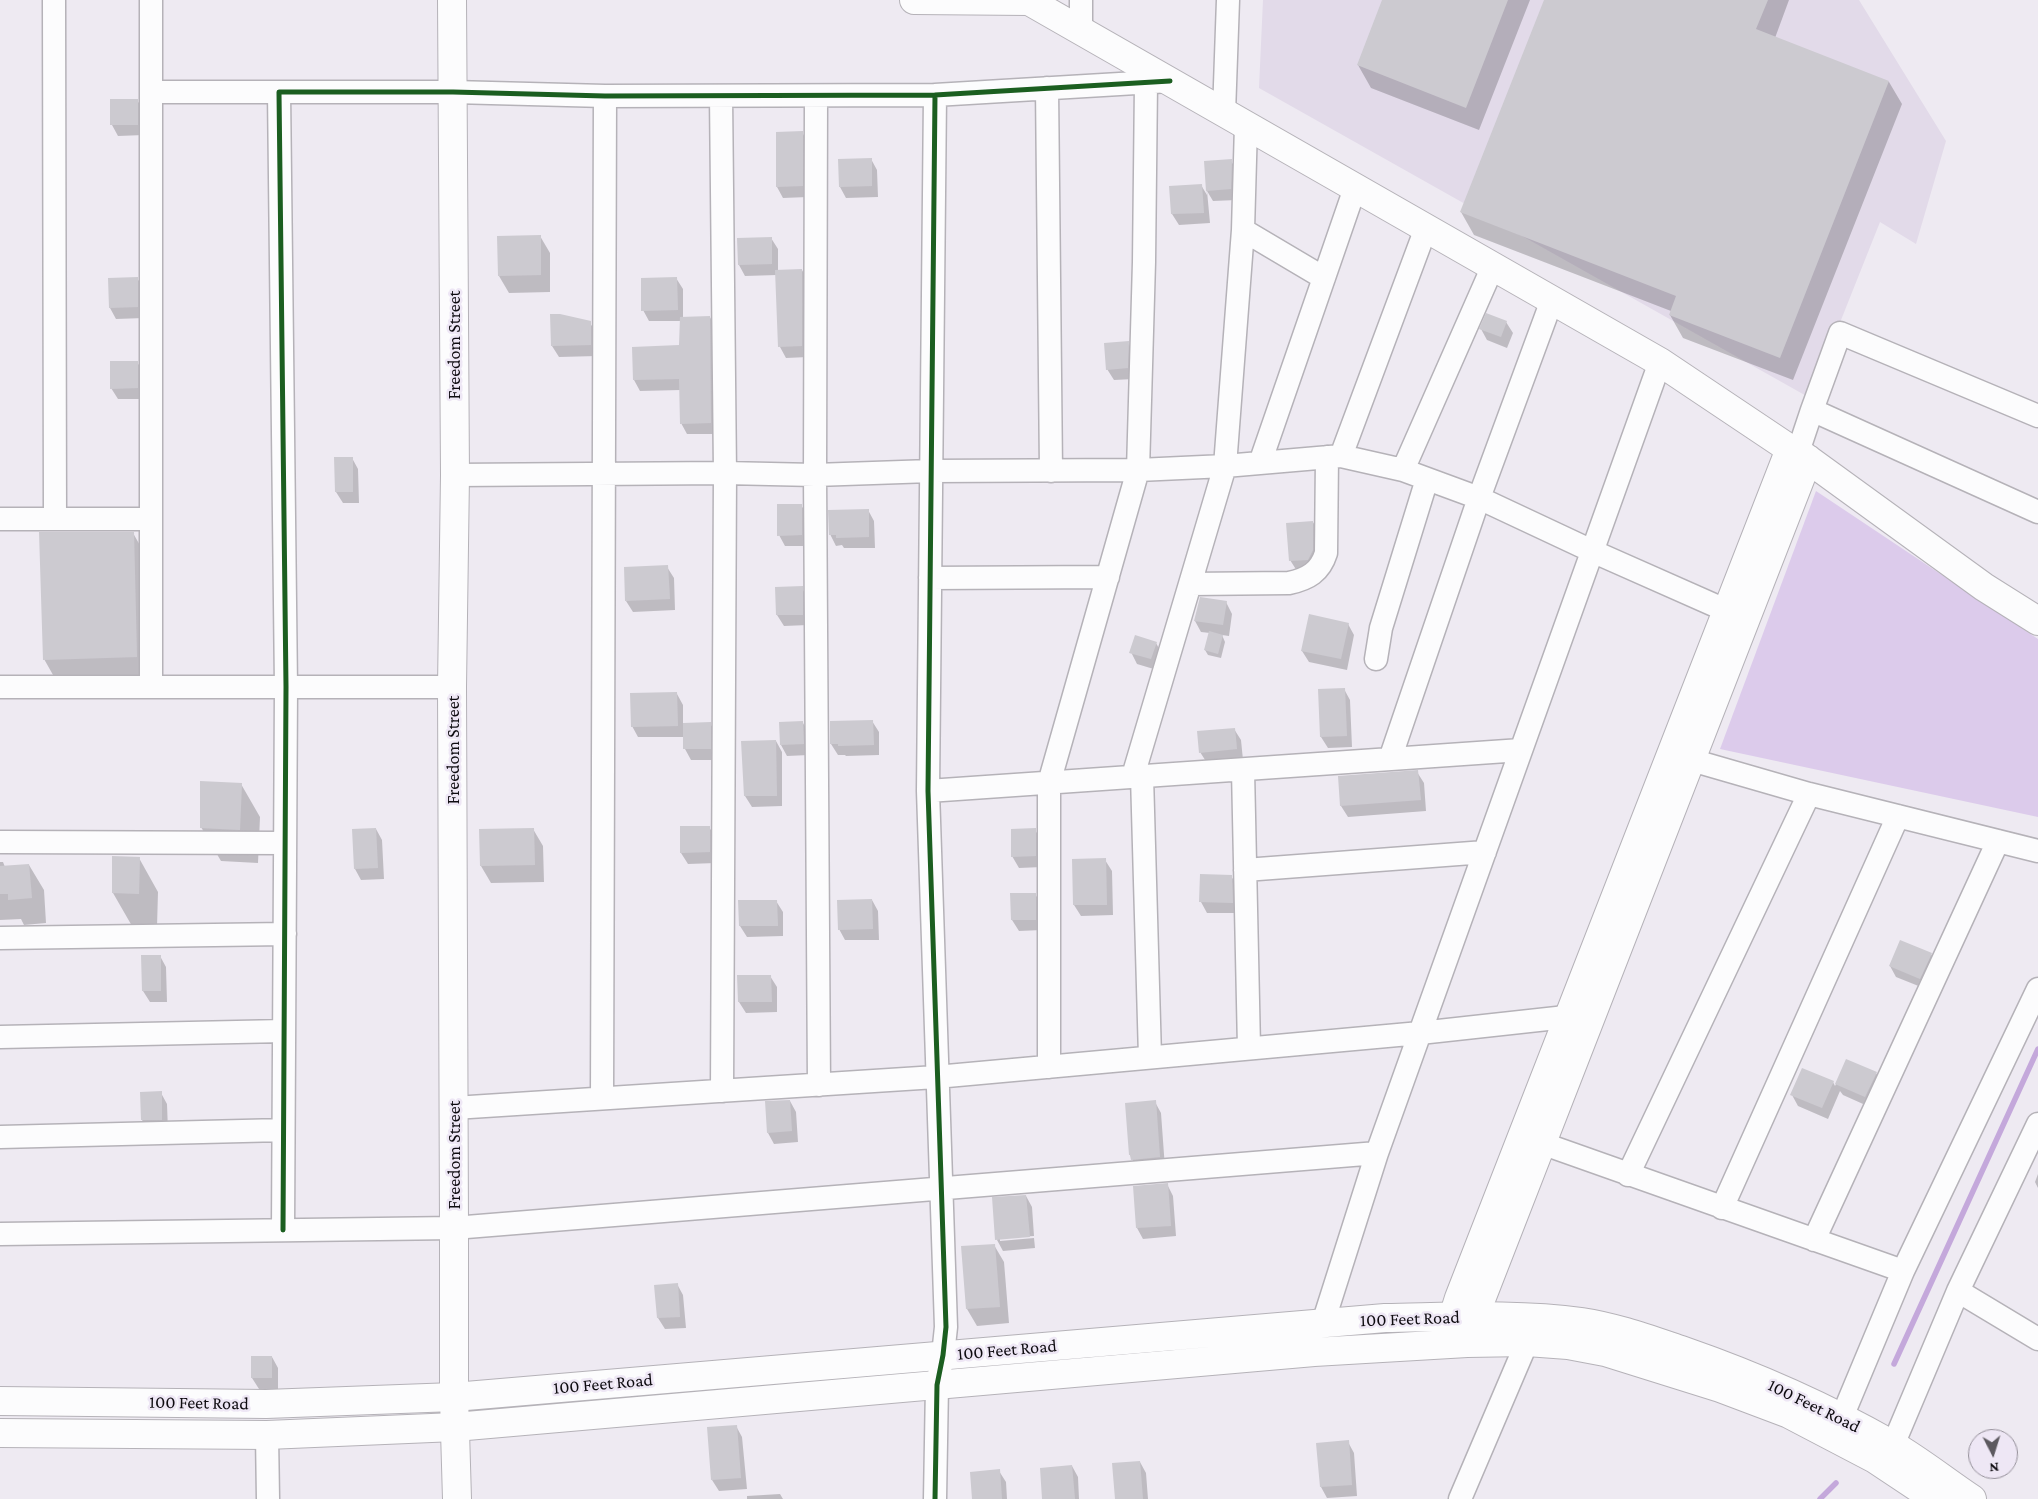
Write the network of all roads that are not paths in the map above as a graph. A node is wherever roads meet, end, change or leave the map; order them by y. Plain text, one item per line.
1 (54, 0) edge
2 (151, 0) edge
3 (452, 0) edge
4 (914, 0) edge
5 (1081, 0) edge
6 (1228, 0) edge
7 (1081, 30) junction
8 (1158, 82) junction
9 (1047, 88) junction
10 (152, 92) junction
11 (279, 92) junction
12 (453, 92) junction
13 (935, 95) junction
14 (605, 96) junction
15 (721, 96) junction
16 (816, 96) junction
17 (1235, 119) junction
18 (1356, 188) junction
19 (1426, 228) junction
20 (1243, 230) junction
21 (1493, 266) junction
22 (1324, 278) junction
23 (1552, 300) junction
24 (1660, 362) junction
25 (1812, 410) junction
26 (2038, 416) edge
27 (1799, 453) junction
28 (1334, 456) junction
29 (1260, 463) junction
30 (1225, 466) junction
31 (1138, 470) junction
32 (1403, 470) junction
33 (1052, 471) junction
34 (931, 472) junction
35 (725, 473) junction
36 (603, 475) junction
37 (815, 475) junction
38 (455, 476) junction
39 (1427, 479) junction
40 (1479, 498) junction
41 (2038, 512) edge
42 (0, 519) edge
43 (55, 519) junction
44 (151, 520) junction
45 (1592, 551) junction
46 (1108, 577) junction
47 (930, 578) junction
48 (1190, 584) junction
49 (1736, 615) junction
50 (2038, 621) edge
51 (1376, 659) dead end
52 (0, 687) edge
53 (151, 687) junction
54 (286, 687) junction
55 (452, 687) junction
56 (1521, 750) junction
57 (1681, 757) junction
58 (1390, 759) junction
59 (1243, 770) junction
60 (1138, 776) junction
61 (1049, 783) junction
62 (928, 791) junction
63 (1809, 794) junction
64 (1898, 816) junction
65 (1998, 841) junction
66 (0, 842) edge
67 (285, 842) junction
68 (2038, 850) edge
69 (1484, 852) junction
70 (1245, 870) junction
71 (285, 934) junction
72 (0, 938) edge
73 (2038, 989) edge
74 (1581, 1015) junction
75 (284, 1031) junction
76 (1420, 1033) junction
77 (0, 1037) edge
78 (1249, 1048) junction
79 (1150, 1057) junction
80 (1049, 1067) junction
81 (936, 1077) junction
82 (819, 1085) junction
83 (722, 1091) junction
84 (602, 1098) junction
85 (454, 1108) junction
86 (2038, 1124) edge
87 (283, 1130) junction
88 (0, 1137) edge
89 (1532, 1140) junction
90 (1377, 1153) junction
91 (1628, 1175) junction
92 (940, 1188) junction
93 (1722, 1208) junction
94 (454, 1228) junction
95 (283, 1230) junction
96 (0, 1234) edge
97 (1814, 1240) junction
98 (1903, 1271) junction
99 (1958, 1291) junction
100 (1323, 1323) junction
101 (1462, 1330) junction
102 (2038, 1339) edge
103 (1528, 1342) junction
104 (943, 1355) junction
105 (937, 1385) junction
106 (454, 1397) junction
107 (0, 1402) edge
108 (1842, 1417) junction
109 (455, 1427) junction
110 (0, 1433) edge
111 (267, 1435) junction
112 (1893, 1445) junction
113 (268, 1499) edge
114 (457, 1499) edge
115 (935, 1499) edge
116 (1460, 1499) edge
117 (1935, 1499) edge
118 (1972, 1499) edge

1 - 43 street
2 - 10 street
3 - 12 main road, Freedom Street
4 - 7 main road
5 - 7 street
6 - 17 street
7 - 8 main road
8 - 9 street
8 - 17 main road
8 - 31 street
9 - 13 street
9 - 33 street
10 - 11 street
10 - 44 street
11 - 12 street
11 - 54 street
12 - 14 street
12 - 38 main road, Freedom Street
13 - 16 street
13 - 34 street
14 - 15 street
14 - 36 street
15 - 16 street
15 - 35 street
16 - 37 street
17 - 18 main road
17 - 20 street
18 - 19 main road
18 - 22 street
19 - 21 main road
19 - 28 street
20 - 22 street
20 - 30 street
21 - 23 main road
21 - 32 street
22 - 29 street
23 - 24 main road
23 - 40 street
24 - 27 main road
24 - 45 street
25 - 26 street
25 - 27 street
25 - 41 street
27 - 49 main road
27 - 50 main road
28 - 29 street
28 - 32 street
28 - 48 street
29 - 30 street
30 - 31 street
30 - 48 street
31 - 33 street
31 - 46 street
32 - 39 street
33 - 34 street
34 - 37 street
34 - 47 street
35 - 36 street
35 - 37 street
35 - 83 street
36 - 38 street
36 - 84 street
37 - 82 street
38 - 55 main road, Freedom Street
39 - 40 street
39 - 51 street
40 - 45 street
40 - 58 street
42 - 43 street
43 - 44 street
44 - 53 street
45 - 49 street
45 - 56 street
46 - 47 street
46 - 61 street
47 - 62 street
48 - 60 street
49 - 57 main road
52 - 53 street
53 - 54 street
54 - 55 street
54 - 67 street
55 - 85 main road, Freedom Street
56 - 58 street
56 - 69 street
57 - 63 street
57 - 74 main road
58 - 59 street
59 - 60 street
59 - 70 street
60 - 61 street
60 - 79 street
61 - 62 street
61 - 80 street
62 - 81 street
63 - 64 street
63 - 91 street
64 - 65 street
64 - 93 street
65 - 68 street
65 - 97 street
66 - 67 street
67 - 71 street
69 - 70 street
69 - 76 street
70 - 78 street
71 - 72 street
71 - 75 street
73 - 98 street
74 - 76 street
74 - 89 main road
75 - 77 street
75 - 87 street
76 - 78 street
76 - 90 street
78 - 79 street
79 - 80 street
80 - 81 street
81 - 82 street
81 - 92 street
82 - 83 street
83 - 84 street
84 - 85 street
85 - 94 main road, Freedom Street
86 - 99 street
87 - 88 street
87 - 95 street
89 - 91 street
89 - 101 main road
90 - 92 street
90 - 100 street
91 - 93 street
92 - 94 street
92 - 104 street
93 - 97 street
94 - 95 street
94 - 106 main road, Freedom Street
95 - 96 street
97 - 98 street
98 - 108 street
99 - 102 street
99 - 112 street
100 - 101 main road, 100 Feet Road
100 - 104 main road, 100 Feet Road
101 - 103 main road, 100 Feet Road
101 - 105 main road, 100 Feet Road
101 - 108 main road, 100 Feet Road
103 - 116 street
103 - 117 main road, 100 Feet Road
104 - 105 street
104 - 106 main road, 100 Feet Road
105 - 109 main road, 100 Feet Road
105 - 115 street
106 - 107 main road, 100 Feet Road
106 - 109 main road, Freedom Street
108 - 112 main road, 100 Feet Road
109 - 111 main road, 100 Feet Road
109 - 114 main road, Freedom Street
110 - 111 main road, 100 Feet Road
111 - 113 street
112 - 118 main road, 100 Feet Road

